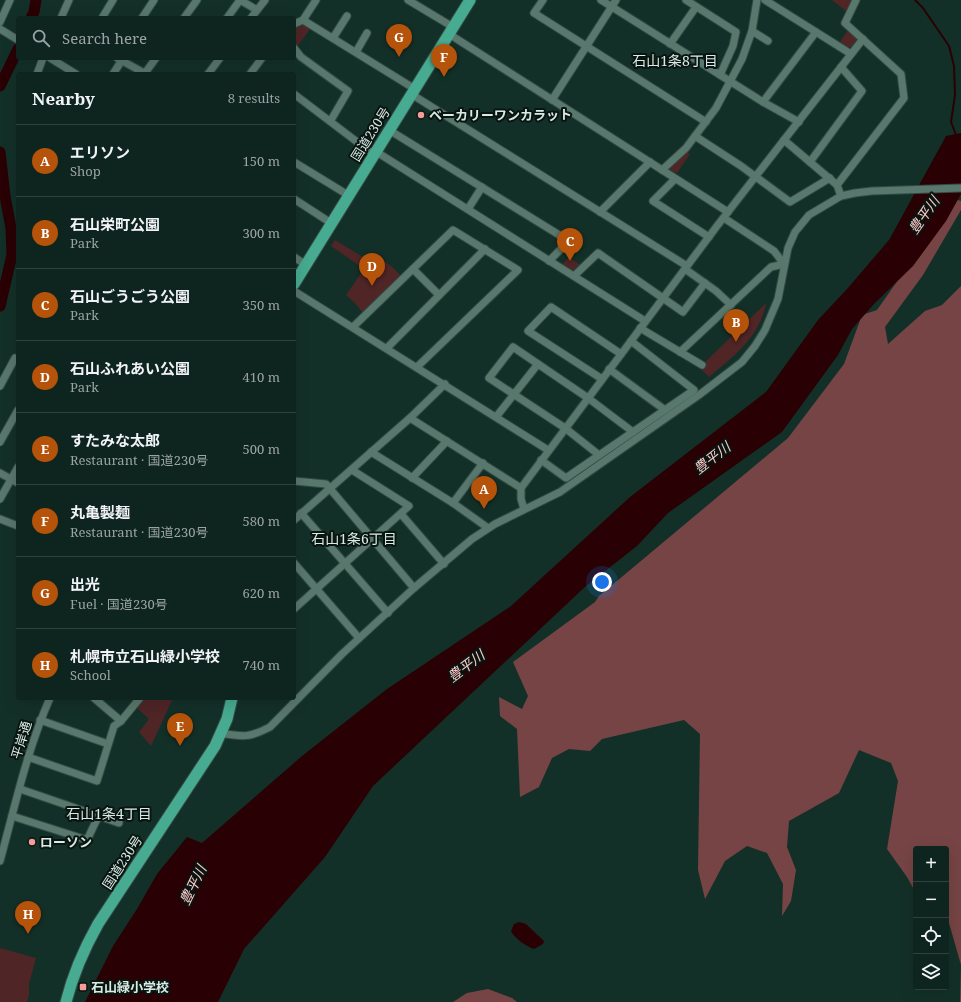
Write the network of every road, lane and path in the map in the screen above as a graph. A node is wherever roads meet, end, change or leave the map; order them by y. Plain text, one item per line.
1 (10, 0) edge
2 (69, 0) edge
3 (113, 0) edge
4 (154, 0) edge
5 (197, 0) edge
6 (240, 0) edge
7 (265, 0) edge
8 (316, 0) edge
9 (408, 0) edge
10 (470, 0) edge
11 (542, 0) edge
12 (601, 0) edge
13 (616, 0) edge
14 (686, 0) edge
15 (757, 0) edge
16 (765, 0) edge
17 (856, 0) edge
18 (612, 7) junction
19 (696, 7) junction
20 (257, 10) junction
21 (62, 16) edge
22 (103, 16) edge
23 (143, 16) edge
24 (185, 16) edge
25 (228, 16) edge
26 (252, 16) edge
27 (347, 16) dead end
28 (303, 20) junction
29 (0, 22) edge
30 (296, 23) edge
31 (0, 29) edge
32 (451, 31) junction
33 (752, 31) junction
34 (816, 32) junction
35 (368, 33) dead end
36 (333, 38) junction
37 (16, 39) edge
38 (863, 39) junction
39 (768, 41) dead end
40 (670, 44) junction
41 (587, 46) junction
42 (296, 51) edge
43 (356, 52) junction
44 (851, 54) junction
45 (42, 60) edge
46 (53, 60) edge
47 (119, 60) edge
48 (121, 60) edge
49 (155, 60) edge
50 (218, 60) edge
51 (260, 60) edge
52 (841, 67) junction
53 (38, 72) edge
54 (73, 72) edge
55 (114, 72) edge
56 (142, 72) edge
57 (147, 72) edge
58 (210, 72) edge
59 (252, 72) edge
60 (720, 74) junction
61 (730, 82) junction
62 (413, 91) junction
63 (296, 95) edge
64 (552, 100) junction
65 (763, 102) junction
66 (331, 120) junction
67 (706, 122) junction
68 (799, 122) junction
69 (389, 130) junction
70 (695, 136) junction
71 (784, 140) junction
72 (374, 153) junction
73 (650, 162) junction
74 (810, 162) junction
75 (296, 163) edge
76 (662, 170) junction
77 (756, 177) junction
78 (830, 178) junction
79 (675, 179) junction
80 (837, 185) junction
81 (482, 187) junction
82 (961, 188) edge
83 (348, 195) junction
84 (841, 196) junction
85 (296, 200) edge
86 (468, 210) junction
87 (600, 212) junction
88 (726, 215) junction
89 (331, 223) junction
90 (708, 237) junction
91 (484, 249) junction
92 (296, 258) edge
93 (550, 261) junction
94 (784, 264) junction
95 (306, 265) junction
96 (686, 267) junction
97 (413, 269) junction
98 (574, 276) junction
99 (296, 281) edge
100 (705, 283) junction
101 (296, 292) edge
102 (439, 295) junction
103 (663, 298) junction
104 (730, 305) junction
105 (646, 321) junction
106 (353, 327) junction
107 (640, 328) junction
108 (631, 341) junction
109 (387, 348) junction
110 (680, 352) junction
111 (621, 354) junction
112 (16, 359) edge
113 (538, 364) junction
114 (702, 365) dead end
115 (416, 367) junction
116 (609, 369) junction
117 (602, 379) junction
118 (445, 384) junction
119 (0, 386) edge
120 (514, 394) junction
121 (588, 398) junction
122 (664, 410) junction
123 (16, 414) edge
124 (496, 417) junction
125 (410, 418) junction
126 (565, 428) junction
127 (633, 432) junction
128 (447, 441) junction
129 (0, 442) edge
130 (548, 450) junction
131 (371, 452) junction
132 (599, 455) junction
133 (541, 460) junction
134 (483, 463) junction
135 (352, 470) junction
136 (16, 471) edge
137 (0, 474) edge
138 (412, 478) junction
139 (11, 480) junction
140 (296, 481) edge
141 (16, 482) edge
142 (330, 488) junction
143 (521, 488) junction
144 (0, 499) edge
145 (453, 503) junction
146 (524, 509) junction
147 (301, 513) junction
148 (401, 514) junction
149 (296, 518) edge
150 (0, 519) edge
151 (16, 525) edge
152 (488, 528) junction
153 (372, 538) junction
154 (345, 563) junction
155 (444, 564) junction
156 (296, 565) edge
157 (414, 588) junction
158 (316, 589) junction
159 (296, 607) edge
160 (388, 612) junction
161 (359, 638) junction
162 (49, 700) edge
163 (96, 700) edge
164 (138, 700) edge
165 (231, 700) edge
166 (40, 720) junction
167 (121, 721) junction
168 (220, 733) junction
169 (108, 744) junction
170 (28, 757) junction
171 (20, 789) junction
172 (99, 815) junction
173 (12, 816) junction
174 (120, 823) dead end
175 (0, 861) edge
176 (66, 1002) edge

1 - 29 street
2 - 21 street
3 - 22 street
4 - 23 street
5 - 24 street
6 - 20 street
6 - 25 street
7 - 20 street
8 - 28 street
9 - 32 street
10 - 32 highway, 国道230号
11 - 41 street
12 - 18 street
13 - 18 street
14 - 19 street
15 - 33 street
16 - 34 street
17 - 38 street
18 - 40 street
18 - 41 street
19 - 40 street
19 - 60 street
20 - 26 street
27 - 36 street
28 - 30 street
28 - 36 street
31 - 37 street
32 - 62 highway, 国道230号
32 - 64 street
33 - 39 street
33 - 61 street
34 - 44 street
34 - 65 street
35 - 43 street
36 - 43 street
38 - 44 street
38 - 80 street
40 - 60 street
41 - 64 street
41 - 67 street
42 - 66 street
43 - 62 street
44 - 52 street
45 - 53 street
46 - 54 street
47 - 55 street
48 - 56 street
49 - 57 street
50 - 58 street
51 - 59 street
52 - 68 street
52 - 74 street
60 - 61 street
61 - 65 street
61 - 67 street
62 - 69 highway, 国道230号
62 - 87 street
63 - 66 street
64 - 73 street
65 - 68 street
66 - 72 street
67 - 70 street
68 - 71 street
69 - 72 highway, 国道230号
69 - 81 street
70 - 76 street
70 - 77 street
71 - 74 street
71 - 77 street
72 - 83 highway, 国道230号
72 - 86 street
73 - 76 street
73 - 87 street
74 - 78 street
75 - 83 street
76 - 79 street
77 - 78 street
77 - 88 street
78 - 80 street
79 - 88 street
79 - 90 street
80 - 84 street
81 - 86 street
81 - 93 street
82 - 84 street
83 - 89 highway, 国道230号
84 - 94 street
85 - 89 street
86 - 93 street
87 - 96 street
88 - 90 street
88 - 94 street
89 - 95 highway, 国道230号
90 - 96 street
91 - 97 street
91 - 102 street
91 - 115 street
92 - 95 street
93 - 98 street
94 - 104 street
94 - 146 street
95 - 99 highway, 国道230号
96 - 100 street
96 - 103 street
97 - 102 street
97 - 106 street
98 - 103 street
98 - 105 street
100 - 103 street
100 - 104 street
101 - 106 street
102 - 109 street
103 - 105 street
104 - 110 street
105 - 107 street
106 - 109 street
107 - 108 street
107 - 110 street
108 - 111 street
108 - 122 street
109 - 115 street
110 - 114 street
111 - 116 street
111 - 117 street
112 - 119 street
113 - 120 street
113 - 120 street
113 - 121 street
115 - 118 street
116 - 117 street
116 - 122 street
117 - 121 street
118 - 124 street
118 - 125 street
120 - 124 street
120 - 126 street
121 - 126 street
121 - 127 street
122 - 127 street
123 - 129 street
124 - 130 street
125 - 128 street
125 - 131 street
126 - 130 street
126 - 132 street
127 - 132 street
128 - 134 street
128 - 138 street
130 - 133 street
131 - 135 street
131 - 138 street
132 - 133 street
133 - 143 street
134 - 143 street
134 - 145 street
135 - 142 street
135 - 148 street
136 - 139 street
137 - 139 street
138 - 145 street
139 - 141 street
139 - 144 street
140 - 142 street
142 - 147 street
142 - 153 street
143 - 146 street
145 - 152 street
146 - 152 street
147 - 149 street
147 - 154 street
148 - 153 street
148 - 155 street
150 - 151 street
152 - 155 street
153 - 154 street
153 - 157 street
154 - 158 street
154 - 160 street
155 - 157 street
156 - 158 street
157 - 160 street
158 - 159 street
158 - 161 street
160 - 161 street
161 - 168 street
162 - 166 street, 平岸通
163 - 167 street
164 - 167 street
165 - 168 highway, 国道230号
166 - 169 street
166 - 170 street, 平岸通
167 - 169 street
168 - 176 highway, 国道230号
169 - 170 street
170 - 171 street, 平岸通
171 - 172 street
171 - 173 street, 平岸通
172 - 173 street
172 - 174 street
173 - 175 street, 平岸通

